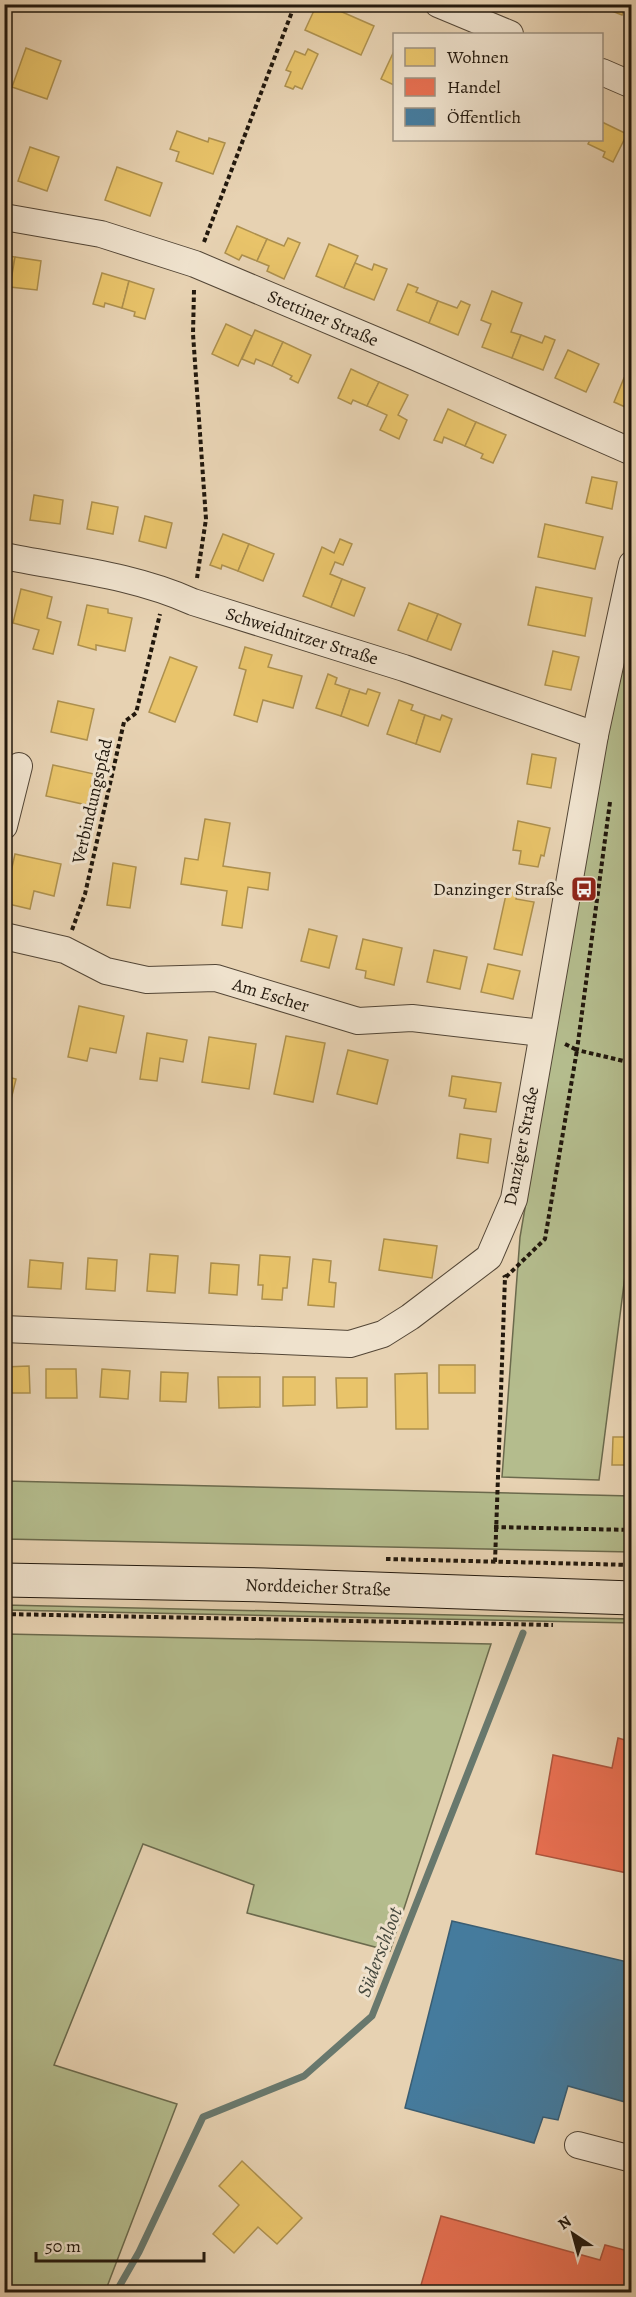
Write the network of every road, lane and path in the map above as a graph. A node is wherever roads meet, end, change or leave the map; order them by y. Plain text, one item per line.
1 (438, 4) edge
2 (508, 33) edge
3 (603, 72) edge
4 (632, 85) edge
5 (4, 217) edge
6 (632, 452) edge
7 (4, 556) edge
8 (632, 564) edge
9 (157, 627) dead end
10 (595, 735) junction
11 (20, 766) dead end
12 (610, 801) dead end
13 (4, 826) edge
14 (4, 936) edge
15 (65, 950) junction
16 (542, 1033) junction
17 (577, 1050) junction
18 (632, 1064) edge
19 (489, 1257) junction
20 (505, 1277) junction
21 (4, 1329) edge
22 (494, 1527) junction
23 (632, 1530) edge
24 (495, 1562) dead end
25 (4, 1580) edge
26 (632, 1598) edge
27 (4, 1614) edge
28 (561, 1625) dead end
29 (578, 2145) dead end
30 (632, 2159) edge

1 - 2 street
3 - 4 street
5 - 6 street, Stettiner Straße
7 - 10 street, Schweidnitzer Straße
8 - 10 street, Danziger Straße
9 - 15 path, Verbindungspfad
10 - 16 street, Danziger Straße
11 - 13 street
12 - 17 path
14 - 15 street, Am Escher
15 - 16 street, Am Escher
16 - 19 street, Danziger Straße
17 - 18 path
17 - 20 path
19 - 20 path
19 - 21 street, Danziger Straße
20 - 22 path
22 - 23 path
22 - 24 path
25 - 26 main road, Norddeicher Straße
27 - 28 path
29 - 30 street

